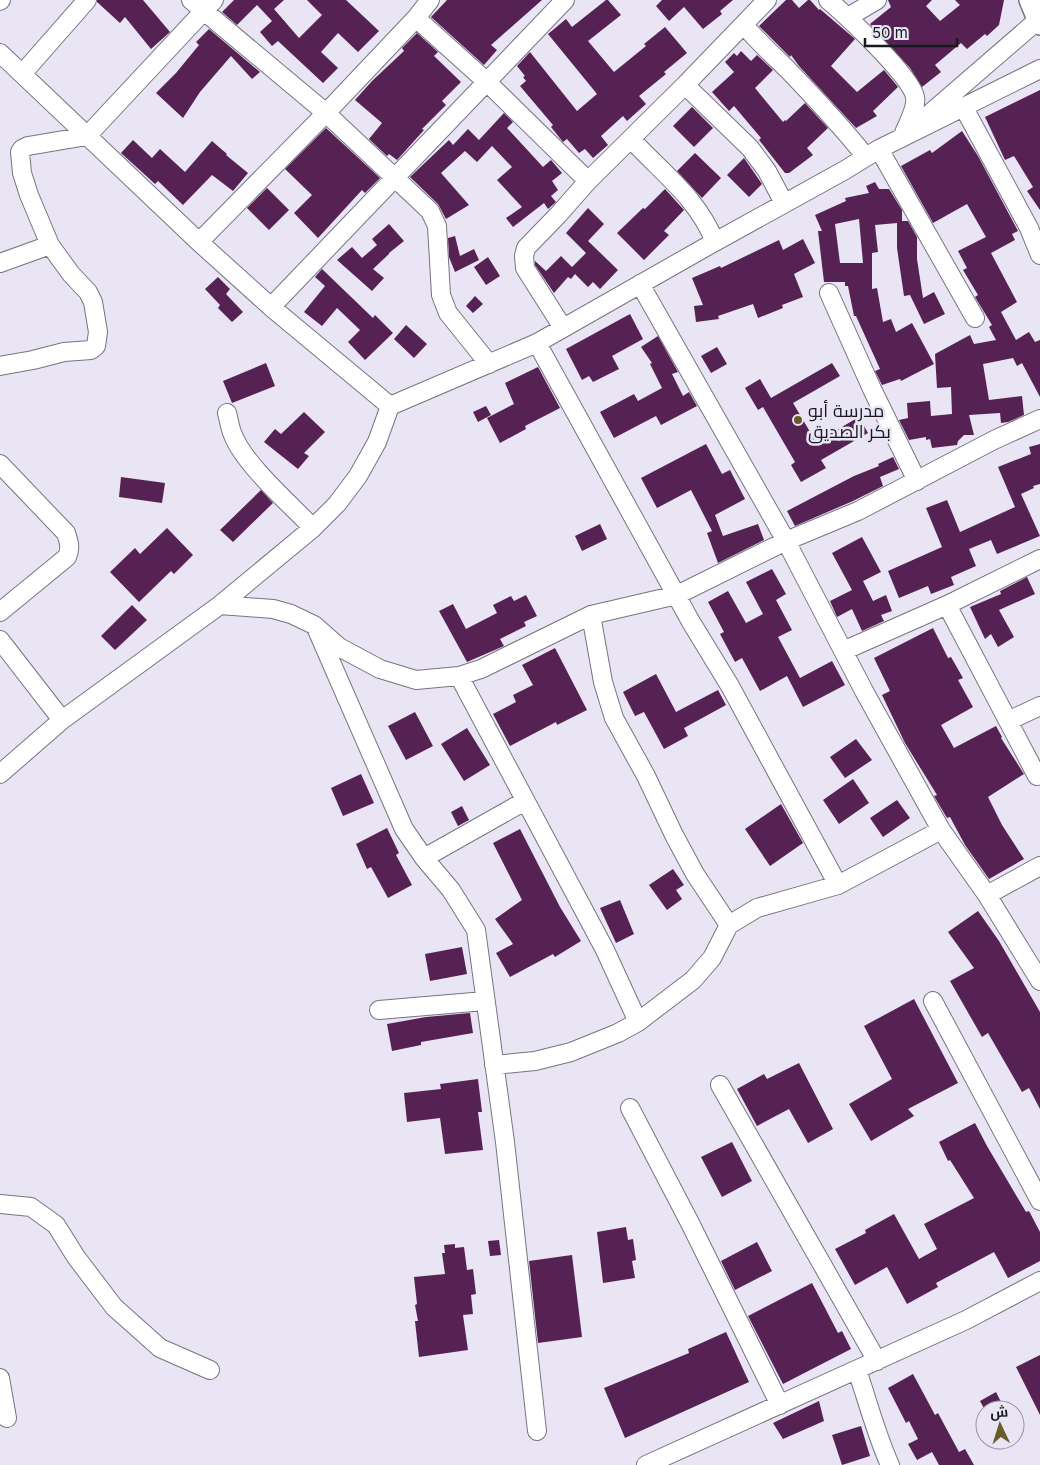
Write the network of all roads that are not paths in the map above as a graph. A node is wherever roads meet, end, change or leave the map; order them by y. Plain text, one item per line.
1 (87, 0) edge
2 (565, 0) edge
3 (767, 0) edge
4 (828, 0) edge
5 (877, 0) edge
6 (1030, 0) edge
7 (203, 4) edge
8 (423, 6) edge
9 (848, 17) junction
10 (1039, 21) edge
11 (744, 25) junction
12 (0, 52) edge
13 (1040, 69) edge
14 (22, 74) junction
15 (487, 82) junction
16 (685, 85) junction
17 (964, 108) junction
18 (326, 113) junction
19 (88, 136) junction
20 (902, 137) junction
21 (631, 139) junction
22 (873, 153) junction
23 (395, 177) junction
24 (588, 181) junction
25 (784, 203) junction
26 (199, 242) junction
27 (715, 242) junction
28 (50, 245) junction
29 (1040, 255) edge
30 (0, 263) edge
31 (640, 284) junction
32 (829, 293) dead end
33 (271, 307) junction
34 (975, 318) dead end
35 (563, 328) junction
36 (537, 343) junction
37 (489, 364) junction
38 (0, 366) edge
39 (390, 406) junction
40 (227, 413) dead end
41 (1040, 419) edge
42 (0, 464) edge
43 (917, 481) junction
44 (313, 528) junction
45 (786, 541) junction
46 (1040, 560) edge
47 (677, 595) junction
48 (220, 605) junction
49 (947, 605) junction
50 (0, 612) edge
51 (591, 615) junction
52 (314, 625) junction
53 (0, 640) edge
54 (843, 651) junction
55 (459, 676) junction
56 (1040, 706) edge
57 (62, 720) junction
58 (1008, 721) junction
59 (0, 774) edge
60 (1037, 776) dead end
61 (525, 801) junction
62 (941, 830) junction
63 (424, 858) junction
64 (1040, 866) edge
65 (838, 885) junction
66 (987, 895) junction
67 (729, 925) junction
68 (1040, 981) edge
69 (485, 1001) junction
70 (933, 1001) dead end
71 (379, 1010) dead end
72 (638, 1022) junction
73 (494, 1065) junction
74 (720, 1085) dead end
75 (630, 1108) dead end
76 (1040, 1201) edge
77 (0, 1204) edge
78 (1040, 1282) edge
79 (877, 1361) junction
80 (210, 1370) dead end
81 (857, 1370) junction
82 (0, 1378) edge
83 (780, 1405) junction
84 (7, 1418) dead end
85 (537, 1431) dead end
86 (646, 1465) edge
87 (890, 1465) edge

1 - 14 street
2 - 15 street
3 - 11 street
4 - 9 street
5 - 9 street
6 - 10 main road
7 - 18 street
7 - 19 street
8 - 15 street
8 - 18 street
9 - 20 street
10 - 20 street
11 - 16 street
11 - 22 street
12 - 14 street
13 - 17 street
14 - 19 street
15 - 23 street
15 - 24 street
16 - 21 street
16 - 25 street
17 - 20 street
17 - 29 street
18 - 23 street
18 - 26 street
19 - 26 street
19 - 28 street
20 - 22 street
21 - 24 street
21 - 27 street
22 - 25 street
22 - 34 street
23 - 33 street
23 - 37 street
24 - 35 street
25 - 27 street
26 - 33 street
27 - 31 street
28 - 30 street
28 - 38 street
31 - 35 street
31 - 45 street
32 - 43 street
33 - 39 street
35 - 36 street
36 - 37 street
36 - 47 street
37 - 39 street
39 - 44 street
40 - 44 street
41 - 43 street
42 - 50 street
43 - 45 street
44 - 48 street
45 - 47 street
45 - 54 street
46 - 49 street
47 - 51 street
47 - 65 street
48 - 52 street
48 - 57 street
49 - 54 street
49 - 58 street
51 - 55 street
51 - 67 street
52 - 55 street
52 - 63 street
53 - 57 street
54 - 62 street
55 - 61 street
56 - 58 street
57 - 59 street
58 - 60 street
61 - 63 street
61 - 72 street
62 - 65 street
62 - 66 street
63 - 69 street
64 - 66 street
65 - 67 street
66 - 68 street
67 - 72 street
69 - 71 street
69 - 73 street
70 - 76 street
72 - 73 street
73 - 85 street
74 - 79 street
75 - 83 street
77 - 80 street
78 - 79 street
79 - 81 street
81 - 83 street
81 - 87 street
82 - 84 street
83 - 86 street

